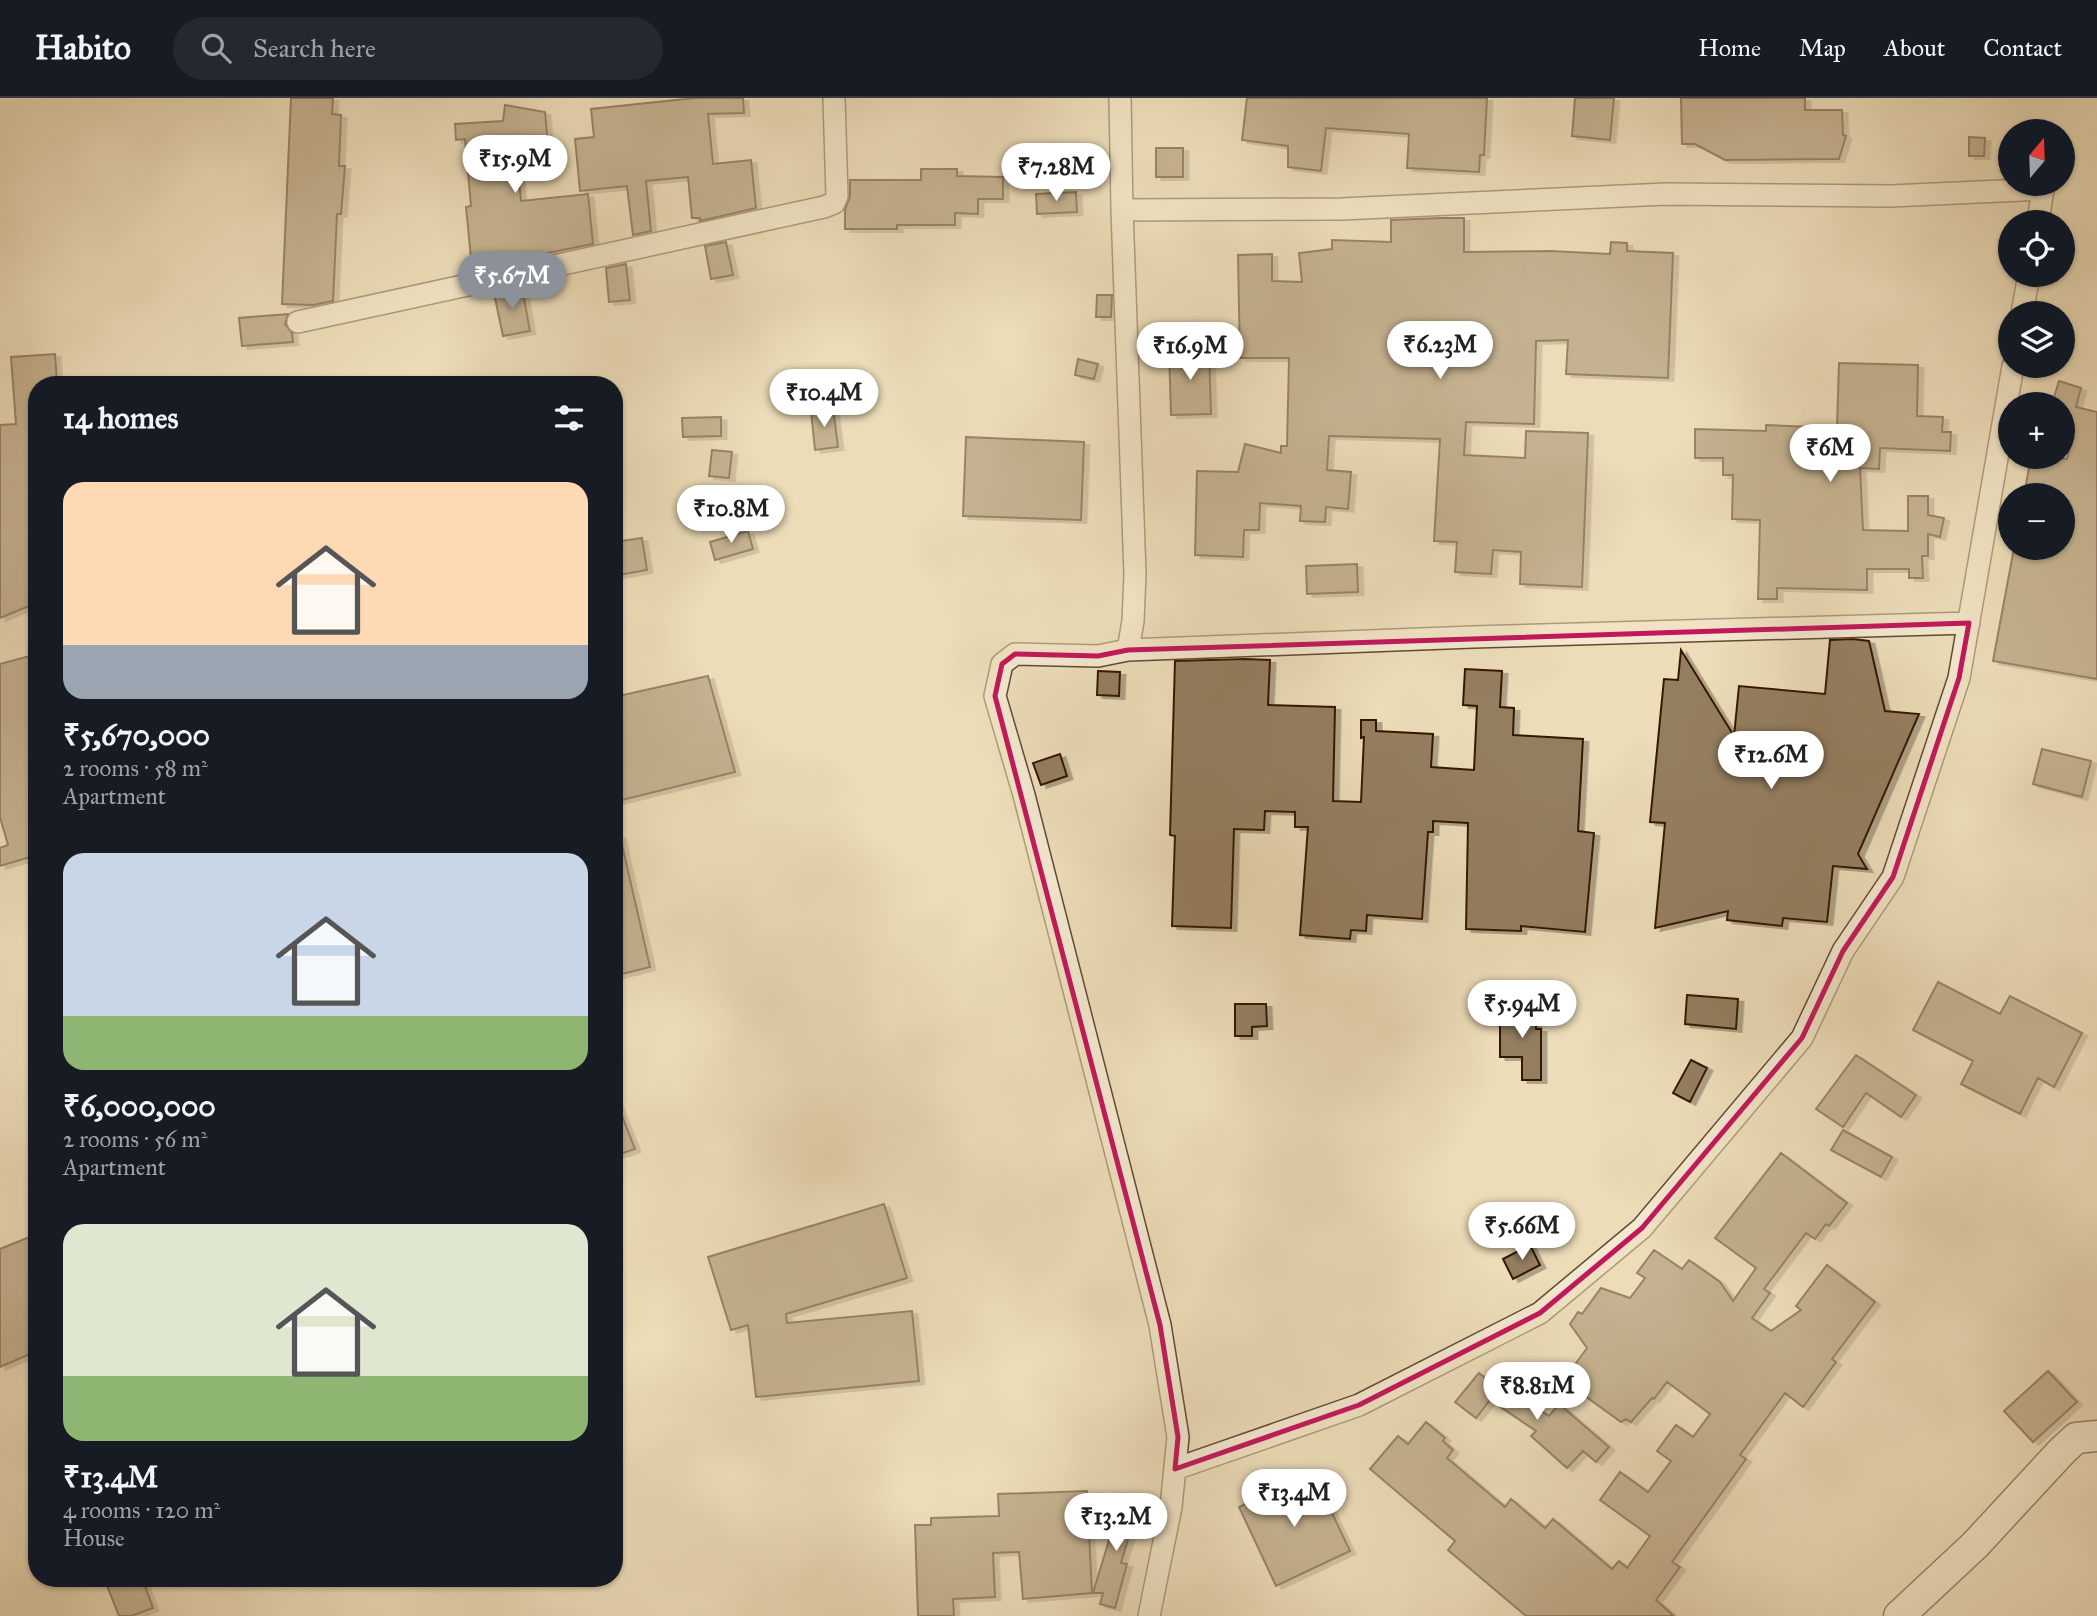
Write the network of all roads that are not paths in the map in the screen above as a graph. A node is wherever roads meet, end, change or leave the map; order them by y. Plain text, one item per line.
1 (834, 98) edge
2 (1121, 98) edge
3 (1122, 210) junction
4 (2040, 210) edge
5 (298, 322) dead end
6 (2011, 378) edge
7 (1969, 623) junction
8 (1128, 650) junction
9 (2097, 1436) edge
10 (1175, 1469) junction
11 (1149, 1616) edge
12 (1899, 1616) edge

1 - 5 street
2 - 3 street
3 - 4 street
3 - 8 street
6 - 7 street
7 - 8 street
7 - 10 street
8 - 10 street
9 - 12 main road
10 - 11 street

